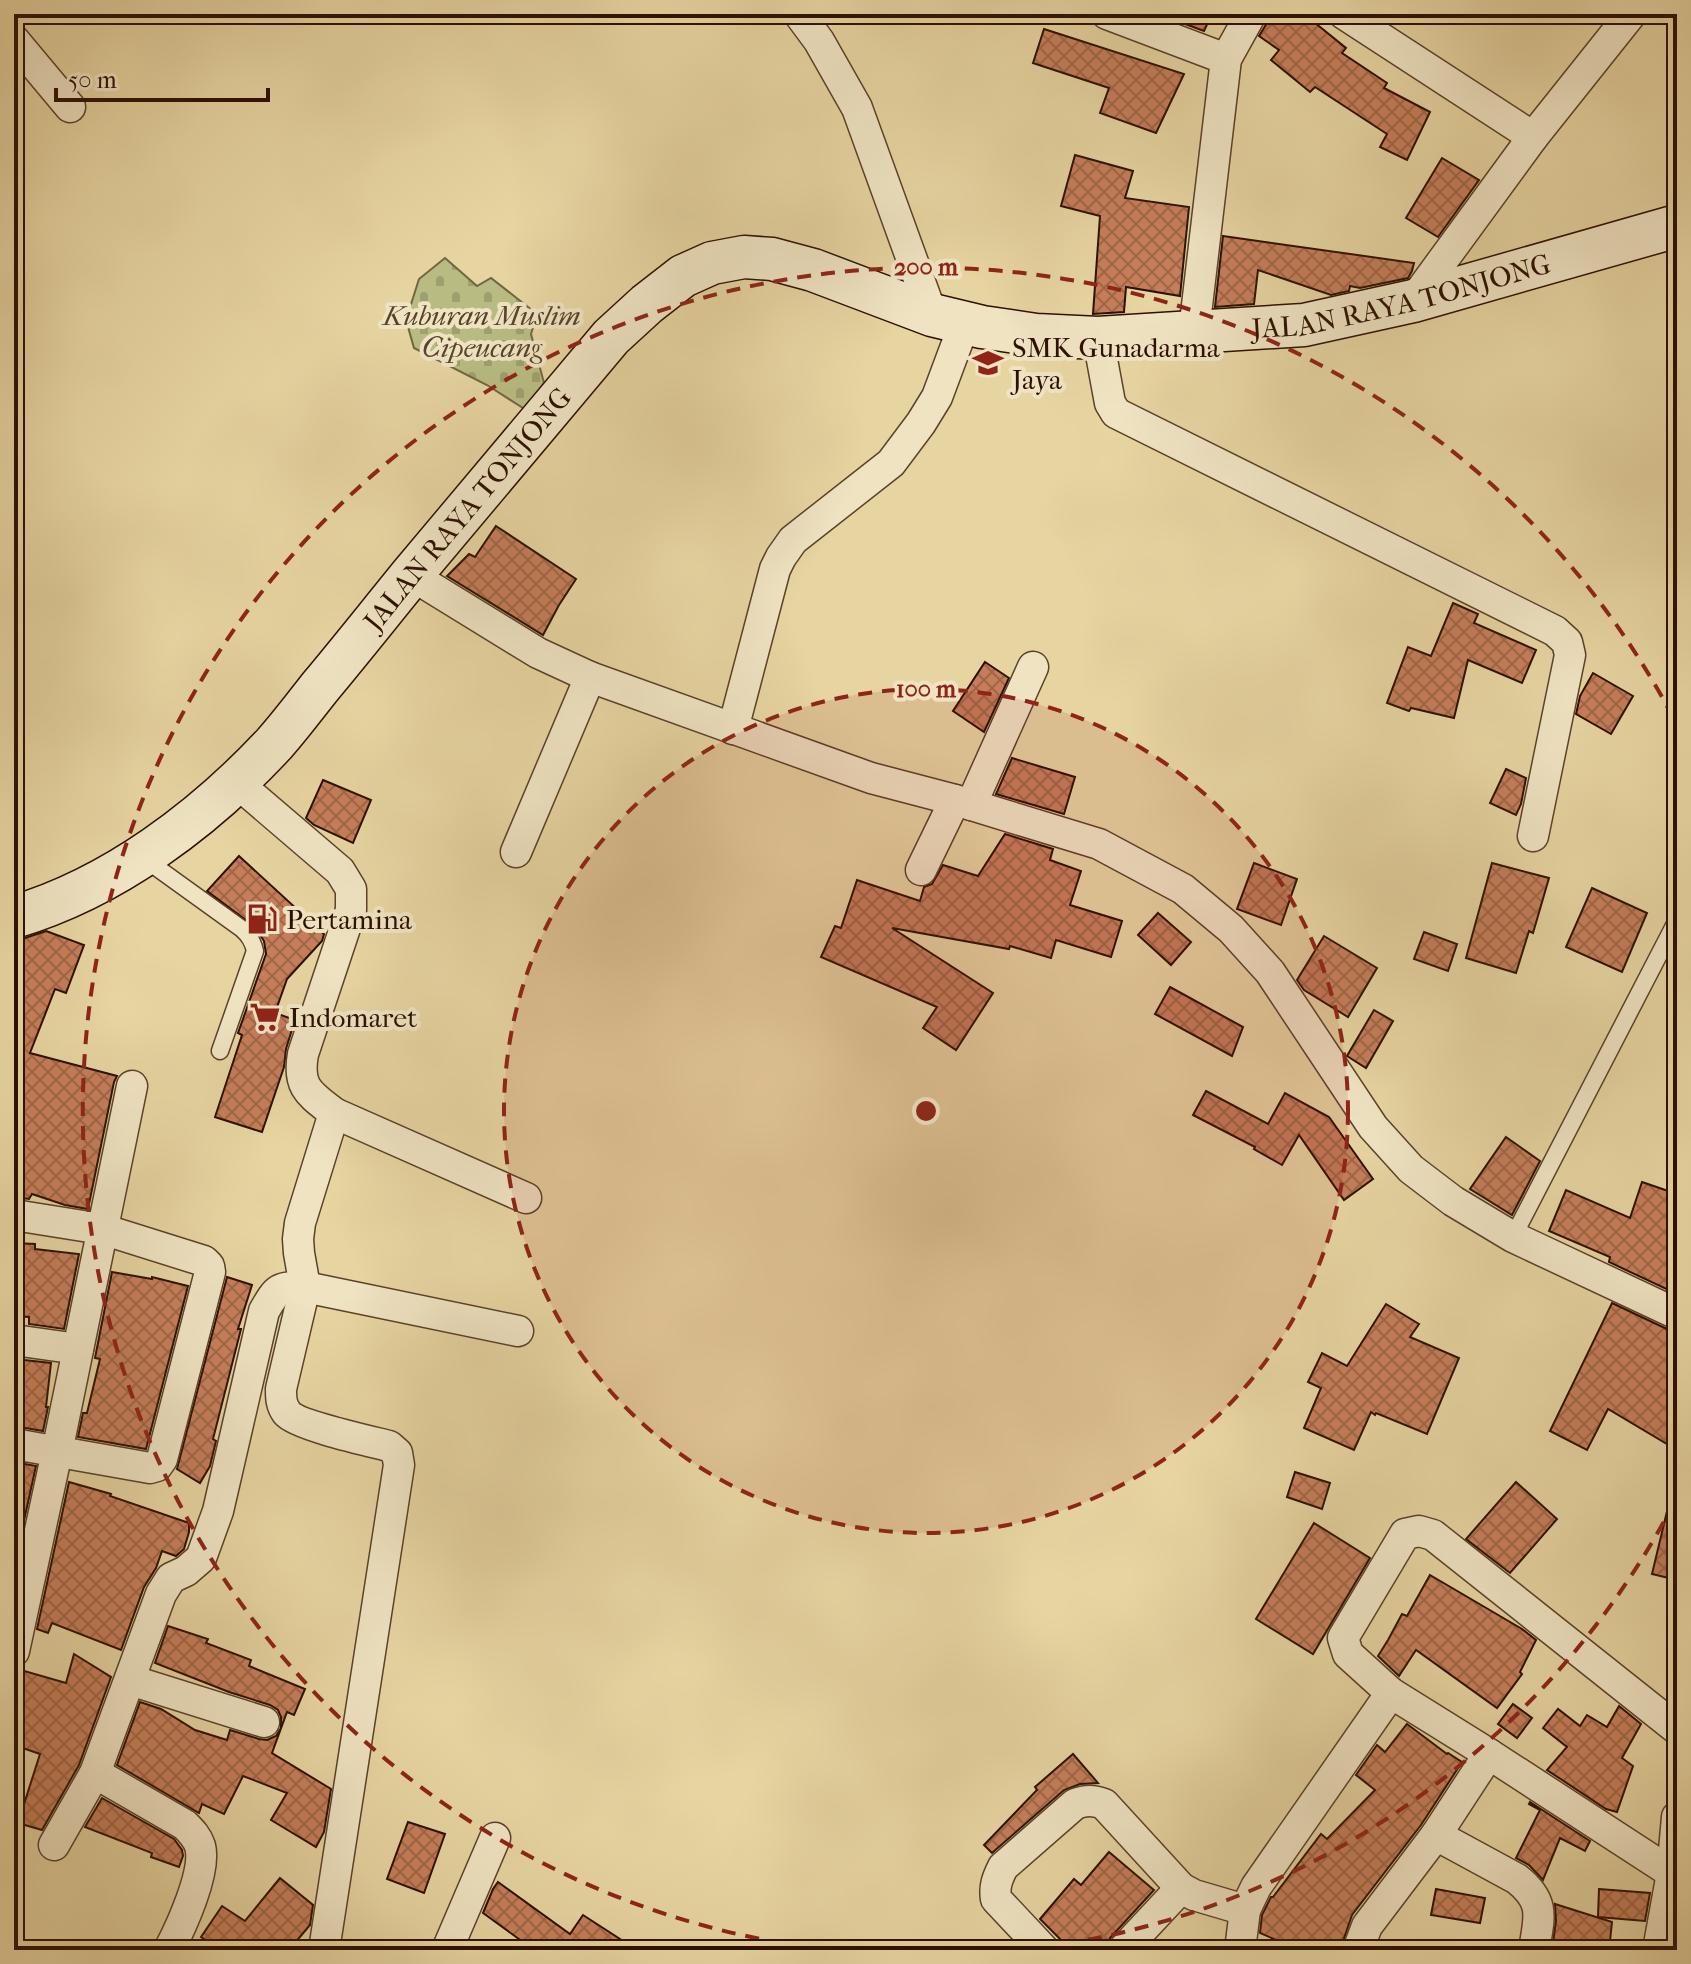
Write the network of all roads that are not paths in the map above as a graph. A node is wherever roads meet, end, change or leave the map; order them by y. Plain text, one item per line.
1 (799, 14) edge
2 (1107, 14) edge
3 (1251, 14) edge
4 (1344, 14) edge
5 (1631, 14) edge
6 (14, 40) edge
7 (1226, 59) junction
8 (70, 107) dead end
9 (1533, 137) junction
10 (1677, 226) edge
11 (1413, 301) junction
12 (949, 318) junction
13 (1194, 331) junction
14 (1098, 338) junction
15 (411, 575) junction
16 (1033, 667) dead end
17 (590, 677) junction
18 (733, 729) junction
19 (236, 782) junction
20 (963, 803) junction
21 (1533, 836) dead end
22 (516, 852) dead end
23 (141, 856) junction
24 (921, 870) dead end
25 (14, 917) edge
26 (1677, 920) edge
27 (220, 1051) dead end
28 (132, 1086) dead end
29 (334, 1113) junction
30 (526, 1198) dead end
31 (14, 1215) edge
32 (102, 1229) junction
33 (1513, 1237) junction
34 (305, 1287) junction
35 (1677, 1314) edge
36 (518, 1331) dead end
37 (14, 1340) edge
38 (78, 1349) junction
39 (14, 1444) edge
40 (57, 1452) junction
41 (25, 1545) edge
42 (14, 1651) edge
43 (130, 1680) junction
44 (1391, 1693) junction
45 (264, 1722) dead end
46 (1677, 1729) edge
47 (1489, 1754) junction
48 (95, 1773) junction
49 (1677, 1817) edge
50 (1436, 1835) junction
51 (495, 1838) dead end
52 (54, 1845) dead end
53 (1672, 1873) junction
54 (1181, 1888) junction
55 (1245, 1910) junction
56 (169, 1950) edge
57 (324, 1950) edge
58 (447, 1950) edge
59 (1044, 1950) edge
60 (1123, 1950) edge
61 (1240, 1950) edge
62 (1358, 1950) edge
63 (1534, 1950) edge
64 (1658, 1950) edge

1 - 12 street
2 - 7 street
3 - 7 street
4 - 9 street
5 - 9 street
6 - 8 street
7 - 13 street
9 - 11 street
10 - 11 main road, JALAN RAYA TONJONG
11 - 13 main road, JALAN RAYA TONJONG
12 - 14 main road, JALAN RAYA TONJONG
12 - 15 main road, JALAN RAYA TONJONG
12 - 18 street
13 - 14 main road, JALAN RAYA TONJONG
14 - 21 street
15 - 17 street
15 - 19 main road, JALAN RAYA TONJONG
16 - 20 street
17 - 18 street
17 - 22 street
18 - 20 street
19 - 23 main road, JALAN RAYA TONJONG
19 - 29 street
20 - 24 street
20 - 33 street
23 - 25 main road, JALAN RAYA TONJONG
23 - 27 lane
26 - 33 lane
28 - 32 street
29 - 30 street
29 - 34 street
31 - 32 street
32 - 38 street
32 - 40 street
33 - 35 street
34 - 36 street
34 - 43 street
34 - 57 street
37 - 38 street
38 - 40 street
39 - 40 street
40 - 41 street
41 - 42 street
43 - 45 street
43 - 48 street
44 - 46 street
44 - 47 street
44 - 55 street
47 - 50 street
47 - 53 street
48 - 52 street
48 - 56 street
49 - 53 street
50 - 62 street
50 - 63 street
51 - 58 street
53 - 64 street
54 - 55 street
54 - 59 street
54 - 60 street
55 - 61 street

